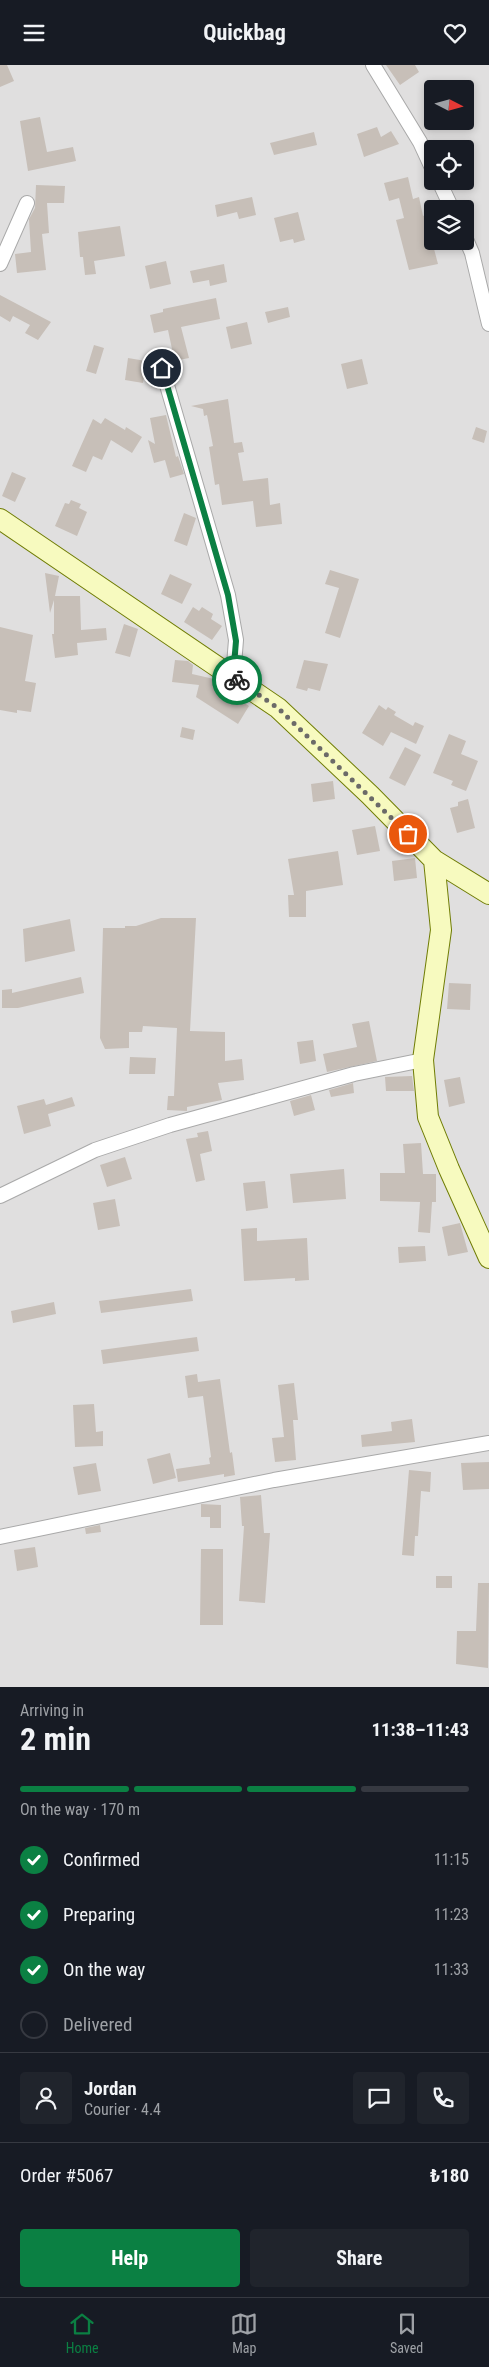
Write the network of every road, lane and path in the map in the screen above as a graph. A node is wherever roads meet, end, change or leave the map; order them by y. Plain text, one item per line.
1 (373, 65) edge
2 (424, 151) edge
3 (27, 203) dead end
4 (471, 250) edge
5 (0, 264) edge
6 (489, 324) edge
7 (162, 368) dead end
8 (0, 519) edge
9 (233, 677) junction
10 (434, 860) junction
11 (489, 894) edge
12 (423, 1061) junction
13 (0, 1196) edge
14 (489, 1258) edge
15 (489, 1443) edge
16 (0, 1537) edge

1 - 2 street
3 - 5 street
4 - 6 street
7 - 9 street
8 - 9 street
9 - 10 street
10 - 11 street
10 - 12 street
12 - 13 street
12 - 14 street
15 - 16 street

